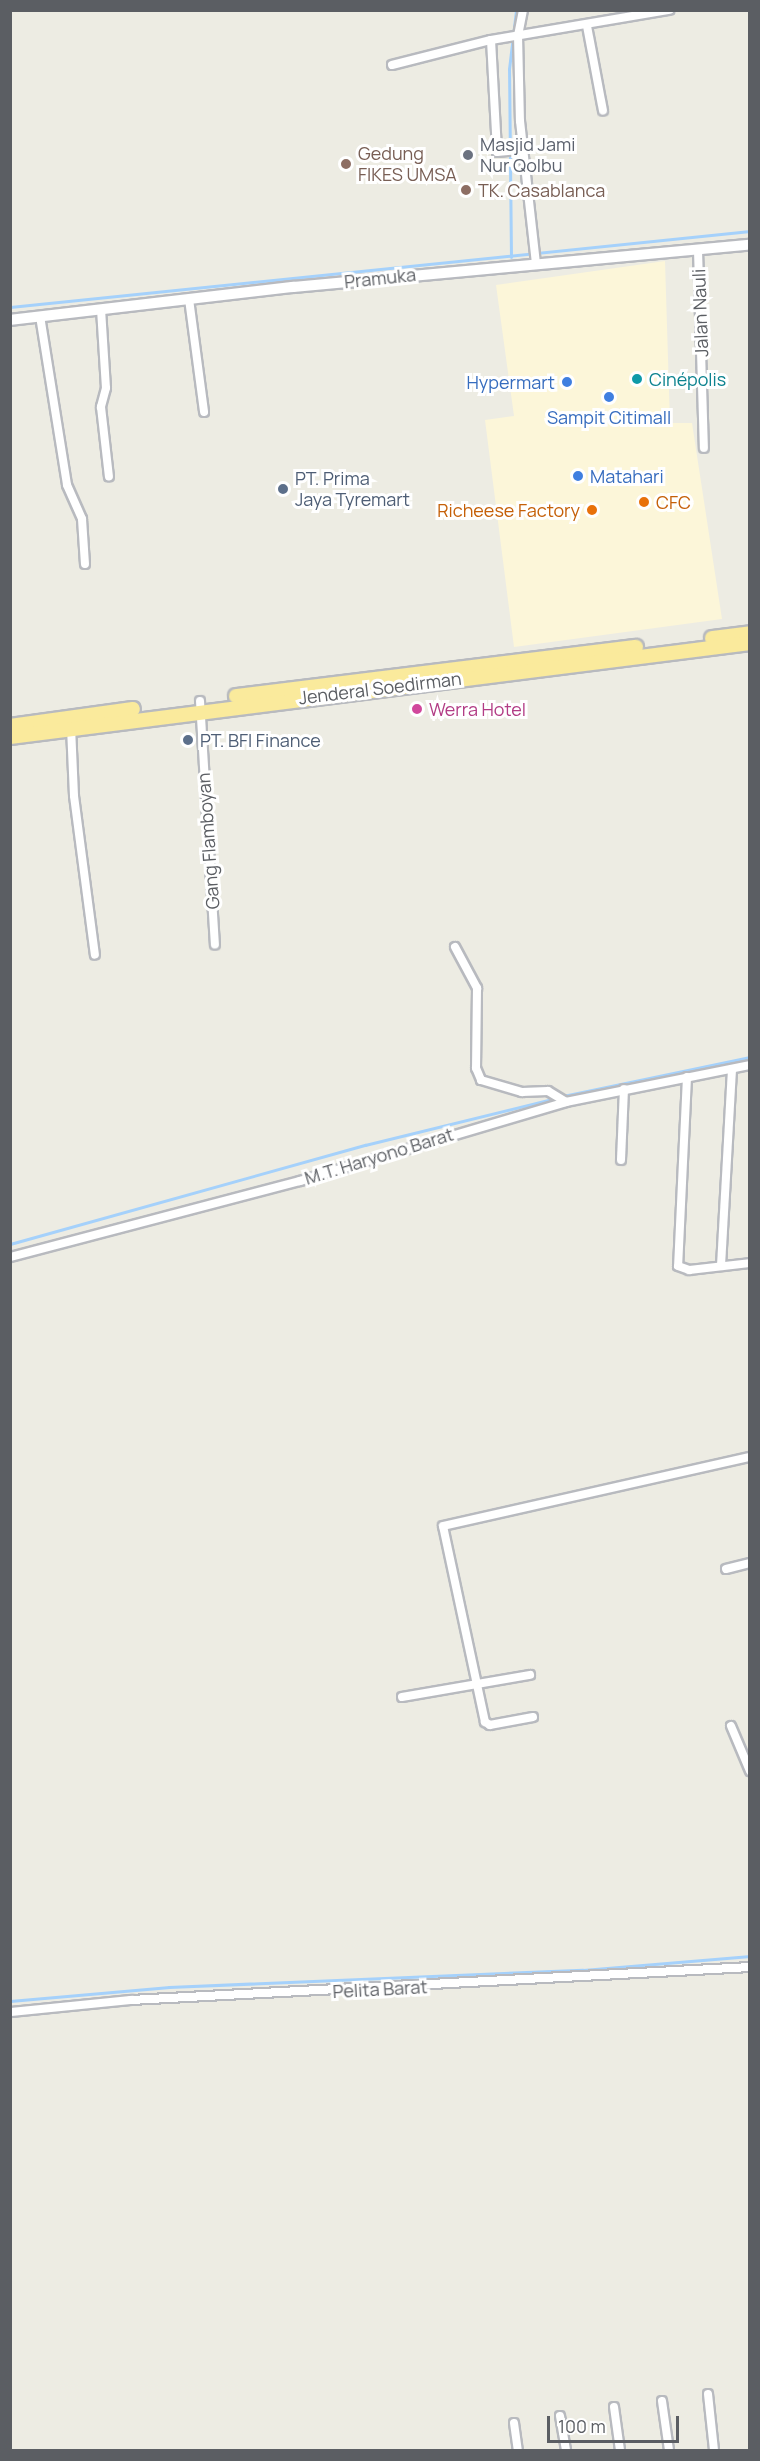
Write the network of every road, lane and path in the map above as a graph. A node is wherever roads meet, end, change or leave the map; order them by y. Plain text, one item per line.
1 (523, 10) edge
2 (669, 10) edge
3 (587, 26) junction
4 (516, 35) junction
5 (491, 40) junction
6 (392, 65) dead end
7 (603, 111) dead end
8 (522, 150) junction
9 (750, 244) edge
10 (698, 250) junction
11 (536, 257) junction
12 (189, 299) junction
13 (101, 309) junction
14 (40, 316) junction
15 (10, 320) edge
16 (204, 412) dead end
17 (704, 448) dead end
18 (109, 477) dead end
19 (85, 564) dead end
20 (750, 633) edge
21 (750, 643) edge
22 (549, 663) junction
23 (200, 706) junction
24 (10, 726) edge
25 (71, 727) junction
26 (10, 736) edge
27 (215, 945) dead end
28 (455, 947) dead end
29 (95, 955) dead end
30 (750, 1065) edge
31 (732, 1069) junction
32 (687, 1077) junction
33 (624, 1089) junction
34 (566, 1102) junction
35 (621, 1160) dead end
36 (10, 1257) edge
37 (750, 1263) edge
38 (721, 1266) junction
39 (750, 1457) edge
40 (750, 1563) edge
41 (726, 1569) dead end
42 (530, 1675) dead end
43 (478, 1683) junction
44 (402, 1696) dead end
45 (533, 1717) dead end
46 (731, 1726) dead end
47 (750, 1771) edge
48 (750, 1967) edge
49 (10, 2012) edge
50 (708, 2394) dead end
51 (662, 2401) dead end
52 (614, 2407) dead end
53 (560, 2416) dead end
54 (514, 2423) dead end
55 (518, 2451) edge
56 (566, 2451) edge
57 (620, 2451) edge
58 (669, 2451) edge
59 (714, 2451) edge

1 - 4 street
2 - 3 street
3 - 4 street
3 - 7 street
4 - 5 street
4 - 8 street
5 - 6 street
5 - 8 street
8 - 11 street
9 - 10 street, Pramuka
10 - 11 street, Pramuka
10 - 17 street, Jalan Nauli
11 - 12 street, Pramuka
12 - 13 street, Pramuka
12 - 16 street
13 - 14 street, Pramuka
13 - 18 street
14 - 15 street, Pramuka
14 - 19 street
20 - 22 highway, Jenderal Soedirman
21 - 22 highway, Jenderal Soedirman
22 - 23 highway, Jenderal Soedirman
23 - 24 highway, Jenderal Soedirman
23 - 25 highway, Jenderal Soedirman
23 - 27 street, Gang Flamboyan
25 - 26 highway, Jenderal Soedirman
25 - 29 street
28 - 34 street
30 - 31 street, M.T. Haryono Barat
31 - 32 street, M.T. Haryono Barat
31 - 38 street
32 - 33 street, M.T. Haryono Barat
32 - 38 street
33 - 34 street, M.T. Haryono Barat
33 - 35 street
34 - 36 street, M.T. Haryono Barat
37 - 38 street
39 - 43 street
40 - 41 street
42 - 43 street
43 - 44 street
43 - 45 street
46 - 47 street
48 - 49 street, Pelita Barat
50 - 59 street
51 - 58 street
52 - 57 street
53 - 56 street
54 - 55 street

